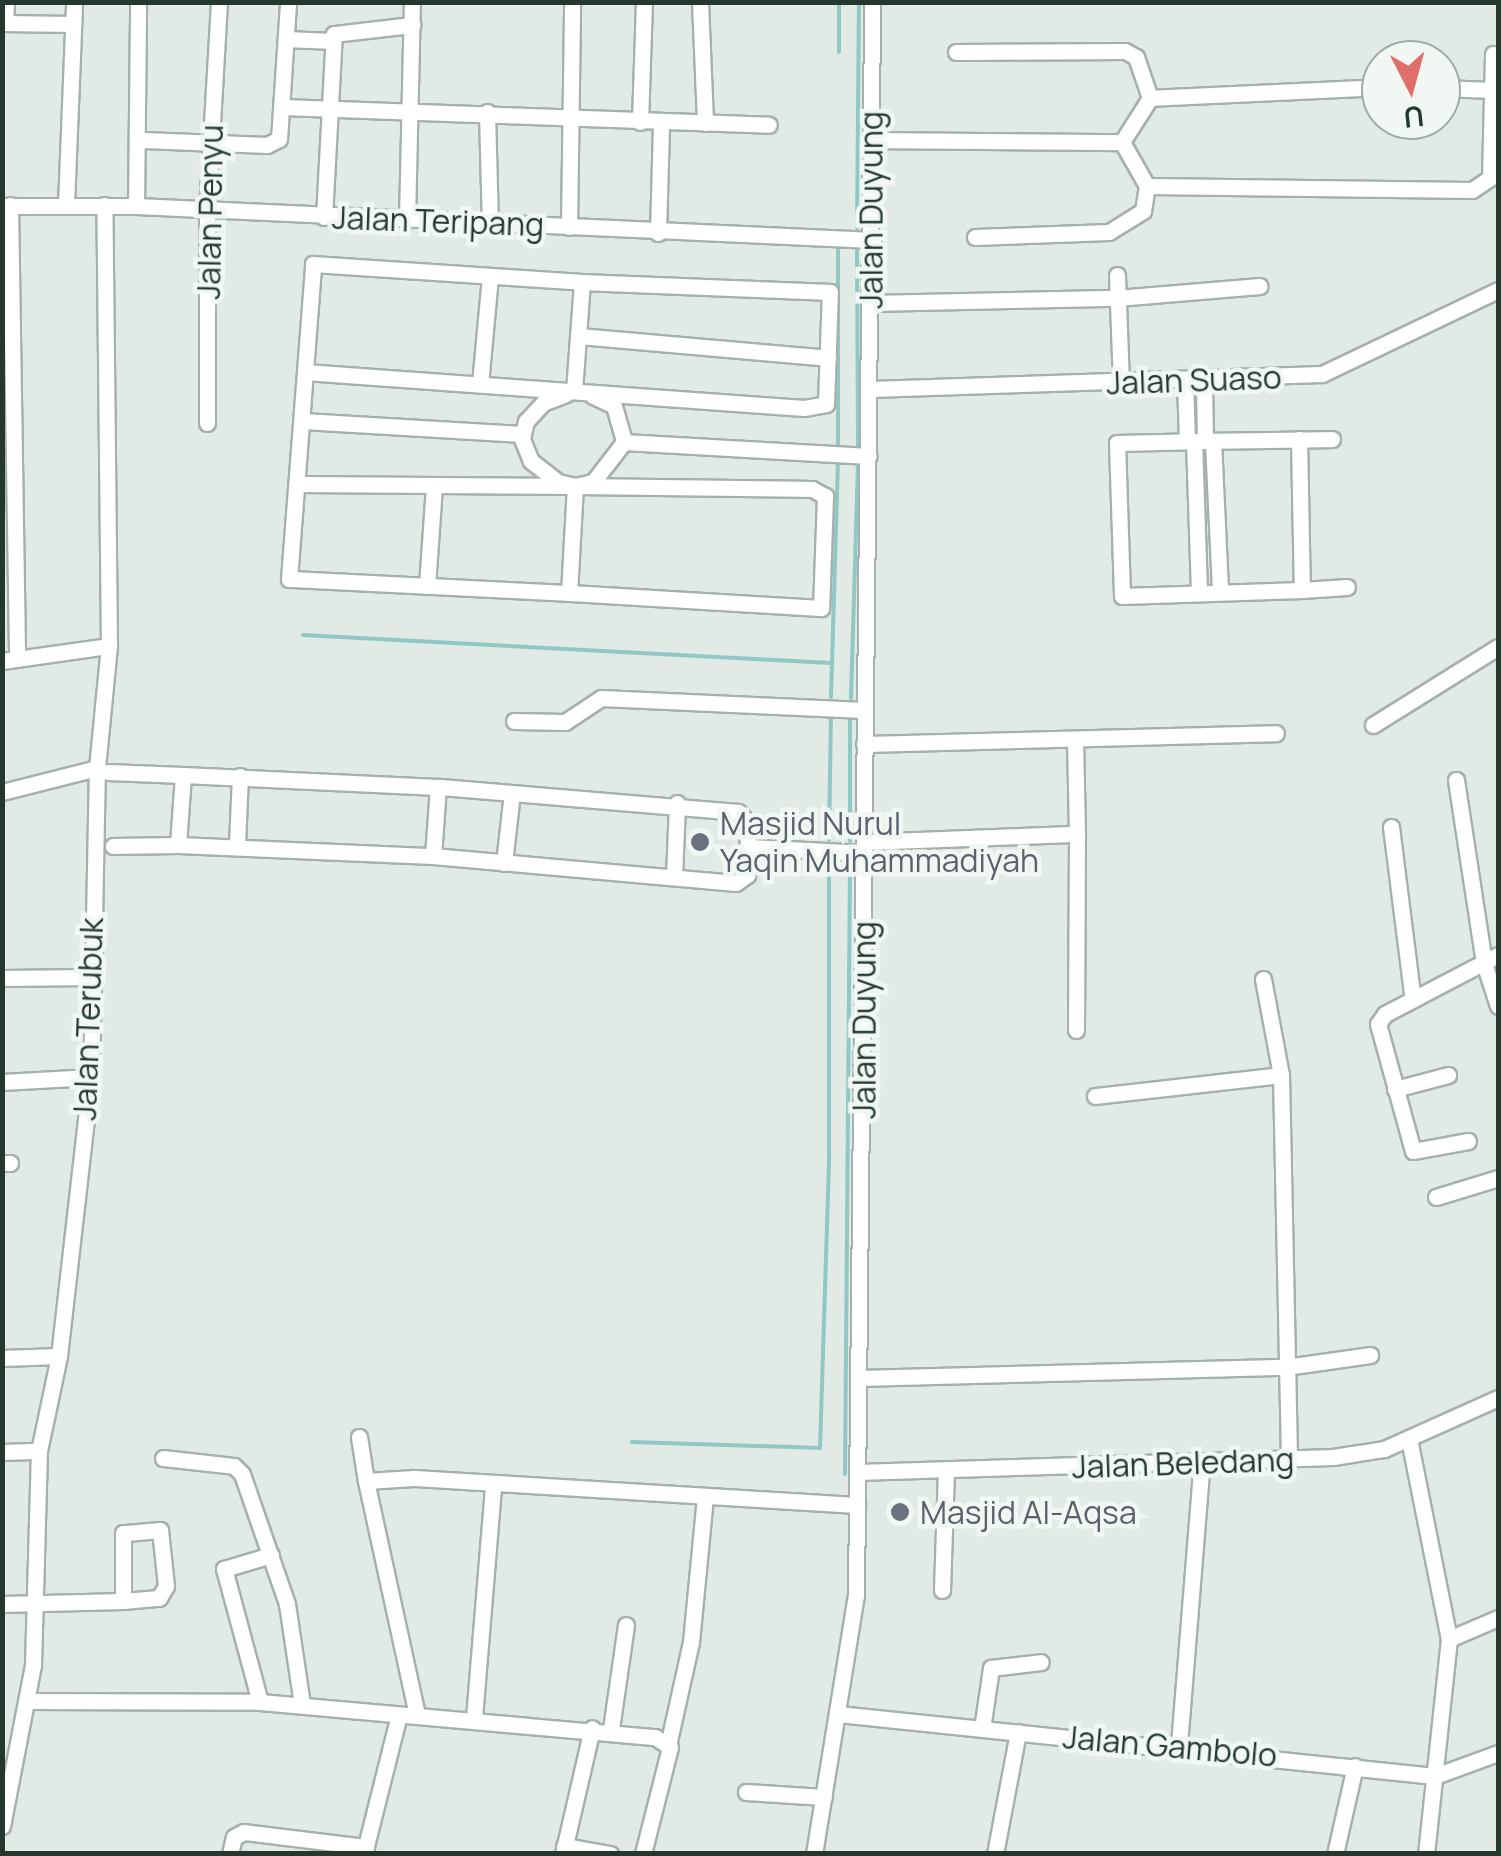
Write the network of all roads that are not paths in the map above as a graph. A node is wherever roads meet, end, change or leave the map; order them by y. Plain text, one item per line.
1 (6, 2) edge
2 (74, 2) edge
3 (138, 2) edge
4 (219, 2) edge
5 (288, 2) edge
6 (412, 2) edge
7 (572, 2) edge
8 (644, 2) edge
9 (700, 2) edge
10 (872, 2) edge
11 (4, 24) edge
12 (73, 24) junction
13 (412, 25) junction
14 (286, 39) junction
15 (334, 42) junction
16 (956, 52) dead end
17 (1492, 54) dead end
18 (1361, 88) edge
19 (1461, 89) edge
20 (1492, 90) junction
21 (1150, 98) junction
22 (284, 106) junction
23 (329, 107) junction
24 (410, 110) junction
25 (487, 112) junction
26 (570, 120) junction
27 (640, 122) junction
28 (661, 122) junction
29 (704, 123) junction
30 (769, 125) dead end
31 (144, 140) dead end
32 (872, 140) junction
33 (1122, 142) junction
34 (210, 143) junction
35 (1147, 186) junction
36 (66, 204) junction
37 (104, 205) junction
38 (6, 206) edge
39 (136, 206) junction
40 (207, 210) junction
41 (324, 217) junction
42 (407, 220) junction
43 (490, 223) junction
44 (569, 227) junction
45 (658, 233) junction
46 (975, 237) dead end
47 (873, 240) junction
48 (1117, 275) dead end
49 (490, 277) junction
50 (582, 282) junction
51 (1258, 286) dead end
52 (1498, 290) edge
53 (1117, 298) junction
54 (870, 303) junction
55 (578, 336) junction
56 (828, 358) junction
57 (305, 372) junction
58 (1204, 380) junction
59 (1185, 381) junction
60 (480, 384) junction
61 (1121, 384) junction
62 (871, 389) junction
63 (574, 391) junction
64 (302, 421) junction
65 (207, 423) dead end
66 (523, 434) junction
67 (1299, 439) junction
68 (1332, 440) dead end
69 (1200, 441) junction
70 (624, 442) junction
71 (852, 456) junction
72 (298, 484) junction
73 (434, 485) junction
74 (575, 486) junction
75 (427, 586) junction
76 (1346, 587) dead end
77 (1302, 590) junction
78 (1220, 592) junction
79 (569, 593) junction
80 (1199, 593) junction
81 (109, 646) junction
82 (1498, 647) edge
83 (10, 660) edge
84 (864, 710) junction
85 (514, 721) dead end
86 (1373, 725) dead end
87 (1276, 733) dead end
88 (1075, 740) junction
89 (864, 744) junction
90 (102, 770) junction
91 (183, 775) junction
92 (240, 776) junction
93 (1456, 780) dead end
94 (438, 786) junction
95 (2, 792) edge
96 (512, 794) junction
97 (677, 803) junction
98 (1392, 826) dead end
99 (1077, 834) junction
100 (237, 844) junction
101 (178, 845) junction
102 (113, 846) dead end
103 (748, 847) junction
104 (865, 847) junction
105 (433, 856) junction
106 (504, 862) junction
107 (674, 876) junction
108 (1491, 959) edge
109 (90, 977) junction
110 (2, 978) edge
111 (1263, 979) dead end
112 (1412, 1000) junction
113 (1498, 1006) edge
114 (1076, 1030) dead end
115 (1281, 1075) junction
116 (1448, 1075) dead end
117 (91, 1077) junction
118 (2, 1082) edge
119 (1394, 1089) junction
120 (1095, 1096) dead end
121 (1468, 1141) dead end
122 (1498, 1178) edge
123 (1436, 1196) dead end
124 (1370, 1354) dead end
125 (58, 1356) junction
126 (2, 1358) edge
127 (1286, 1367) junction
128 (860, 1378) junction
129 (1498, 1398) edge
130 (359, 1437) dead end
131 (1409, 1438) junction
132 (39, 1451) junction
133 (2, 1452) edge
134 (162, 1458) dead end
135 (1289, 1460) junction
136 (1202, 1462) junction
137 (857, 1472) junction
138 (946, 1472) junction
139 (366, 1481) junction
140 (493, 1487) junction
141 (705, 1497) junction
142 (857, 1505) junction
143 (271, 1555) junction
144 (942, 1590) dead end
145 (122, 1601) junction
146 (2, 1604) edge
147 (30, 1604) junction
148 (1498, 1618) edge
149 (626, 1624) dead end
150 (1449, 1639) junction
151 (1041, 1662) dead end
152 (26, 1701) junction
153 (260, 1702) junction
154 (302, 1704) junction
155 (416, 1714) junction
156 (838, 1714) junction
157 (399, 1715) junction
158 (474, 1718) junction
159 (592, 1728) junction
160 (982, 1728) junction
161 (610, 1729) junction
162 (1018, 1732) junction
163 (669, 1740) junction
164 (1179, 1745) junction
165 (1498, 1754) edge
166 (1355, 1766) junction
167 (1435, 1776) junction
168 (746, 1792) dead end
169 (824, 1796) junction
170 (2, 1826) edge
171 (365, 1850) edge
172 (564, 1850) edge
173 (230, 1854) edge
174 (610, 1854) edge
175 (643, 1854) edge
176 (814, 1854) edge
177 (995, 1854) edge
178 (1334, 1854) edge
179 (1426, 1854) edge

1 - 11 street
2 - 12 street
3 - 39 street
4 - 34 street, Jalan Penyu
5 - 14 street
6 - 13 street
7 - 26 street
8 - 27 street
9 - 29 street
10 - 32 street, Jalan Duyung
11 - 12 street
12 - 36 street
13 - 15 street
13 - 24 street
14 - 15 street
14 - 22 street
15 - 23 street
16 - 21 street
17 - 20 street
18 - 21 street
19 - 20 street
20 - 35 street
21 - 33 street
22 - 23 street
22 - 34 street
23 - 24 street
23 - 41 street
24 - 25 street
24 - 42 street
25 - 26 street
25 - 43 street
26 - 27 street
26 - 44 street
27 - 28 street
28 - 29 street
28 - 45 street
29 - 30 street
31 - 34 street
32 - 33 street
32 - 47 street, Jalan Duyung
33 - 35 street
34 - 40 street, Jalan Penyu
35 - 46 street
36 - 37 street, Jalan Teripang
36 - 38 street, Jalan Teripang
37 - 39 street, Jalan Teripang
37 - 81 street, Jalan Terubuk
38 - 83 street
39 - 40 street, Jalan Teripang
40 - 41 street, Jalan Teripang
40 - 65 street, Jalan Penyu
41 - 42 street, Jalan Teripang
42 - 43 street, Jalan Teripang
43 - 44 street, Jalan Teripang
44 - 45 street, Jalan Teripang
45 - 47 street, Jalan Teripang
47 - 54 street, Jalan Duyung
48 - 53 street
49 - 50 street
49 - 57 street
49 - 60 street
50 - 55 street
50 - 56 street
51 - 53 street
52 - 58 street, Jalan Suaso
53 - 54 street
53 - 61 street
54 - 62 street, Jalan Duyung
55 - 56 street
55 - 63 street
56 - 63 street
57 - 60 street
57 - 64 street
58 - 59 street, Jalan Suaso
58 - 69 street
59 - 61 street, Jalan Suaso
59 - 69 street
60 - 63 street
61 - 62 street, Jalan Suaso
62 - 71 street, Jalan Duyung
63 - 66 street
63 - 70 street
64 - 66 street
64 - 72 street
66 - 74 street
67 - 68 street
67 - 69 street
67 - 77 street
69 - 78 street
69 - 80 street
69 - 80 street
70 - 71 street
70 - 74 street
71 - 84 street, Jalan Duyung
72 - 73 street
72 - 75 street
73 - 74 street
73 - 75 street
74 - 79 street
74 - 79 street
75 - 79 street
76 - 77 street
77 - 78 street
78 - 80 street
81 - 83 street
81 - 90 street, Jalan Terubuk
82 - 86 street
84 - 85 street
84 - 89 street, Jalan Duyung
87 - 88 street
88 - 89 street
88 - 99 street
89 - 104 street, Jalan Duyung
90 - 91 street
90 - 95 street
90 - 109 street, Jalan Terubuk
91 - 92 street
91 - 101 street
92 - 94 street
92 - 100 street
93 - 108 street
94 - 96 street
94 - 105 street
96 - 97 street
96 - 106 street
97 - 103 street
97 - 107 street
98 - 112 street
99 - 104 street
99 - 114 street
100 - 101 street
100 - 105 street
101 - 102 street
103 - 104 street
103 - 107 street
104 - 128 street, Jalan Duyung
105 - 106 street
106 - 107 street
108 - 112 street
108 - 113 street
109 - 110 street
109 - 117 street, Jalan Terubuk
111 - 115 street
112 - 119 street
115 - 120 street
115 - 127 street
116 - 119 street
117 - 118 street
117 - 125 street, Jalan Terubuk
119 - 121 street
122 - 123 street
124 - 127 street
125 - 126 street
125 - 132 street, Jalan Terubuk
127 - 128 street
127 - 135 street
128 - 137 street, Jalan Duyung
129 - 131 street, Jalan Beledang
130 - 139 street
131 - 135 street, Jalan Beledang
131 - 150 street
132 - 133 street
132 - 147 street, Jalan Terubuk
134 - 143 street
135 - 136 street, Jalan Beledang
136 - 138 street, Jalan Beledang
136 - 164 street
137 - 138 street, Jalan Beledang
137 - 142 street, Jalan Duyung
138 - 144 street
139 - 140 street
139 - 155 street
140 - 141 street
140 - 158 street
141 - 142 street
141 - 163 street
142 - 156 street, Jalan Duyung
143 - 153 street
143 - 154 street
145 - 145 street
145 - 147 street
146 - 147 street
147 - 152 street, Jalan Terubuk
148 - 150 street
149 - 161 street
150 - 167 street
151 - 160 street
152 - 153 street
152 - 170 street, Jalan Terubuk
153 - 154 street
154 - 157 street
155 - 157 street
155 - 158 street
156 - 160 street, Jalan Gambolo
156 - 169 street, Jalan Duyung
157 - 171 street
158 - 159 street
159 - 161 street
159 - 172 street
160 - 162 street, Jalan Gambolo
161 - 163 street
162 - 164 street, Jalan Gambolo
162 - 177 street
163 - 175 street
164 - 166 street, Jalan Gambolo
165 - 167 street, Jalan Gambolo
166 - 167 street, Jalan Gambolo
166 - 178 street
167 - 179 street
168 - 169 street
169 - 176 street, Jalan Duyung
171 - 173 street
172 - 174 street

